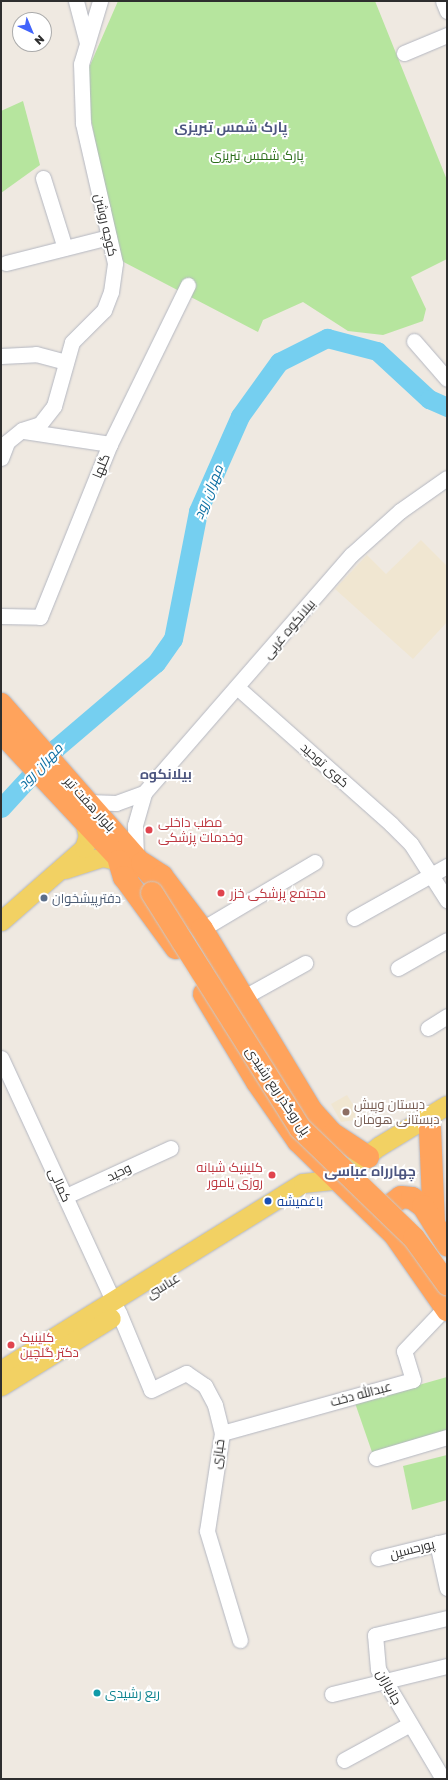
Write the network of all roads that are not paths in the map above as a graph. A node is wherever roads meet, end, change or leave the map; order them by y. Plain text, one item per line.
1 (76, 1) edge
2 (100, 1) edge
3 (447, 35) edge
4 (87, 44) junction
5 (404, 53) dead end
6 (43, 178) dead end
7 (109, 237) junction
8 (65, 248) junction
9 (6, 263) dead end
10 (188, 285) dead end
11 (414, 341) dead end
12 (1, 356) edge
13 (66, 362) junction
14 (447, 378) edge
15 (22, 430) junction
16 (4, 441) edge
17 (110, 444) junction
18 (1, 458) edge
19 (447, 478) edge
20 (1, 616) edge
21 (238, 688) junction
22 (1, 704) edge
23 (1, 732) edge
24 (26, 746) junction
25 (59, 783) junction
26 (144, 793) junction
27 (88, 802) junction
28 (85, 824) junction
29 (132, 860) junction
30 (315, 862) dead end
31 (447, 866) edge
32 (62, 870) junction
33 (431, 875) junction
34 (157, 890) junction
35 (447, 900) edge
36 (354, 918) dead end
37 (1, 921) edge
38 (202, 929) junction
39 (447, 940) edge
40 (305, 963) dead end
41 (398, 968) dead end
42 (244, 997) junction
43 (447, 1016) edge
44 (261, 1027) junction
45 (428, 1028) dead end
46 (233, 1043) junction
47 (1, 1058) edge
48 (447, 1105) edge
49 (438, 1124) edge
50 (171, 1148) dead end
51 (368, 1157) junction
52 (328, 1181) junction
53 (66, 1196) junction
54 (382, 1222) junction
55 (442, 1235) edge
56 (447, 1262) edge
57 (447, 1284) edge
58 (116, 1307) junction
59 (446, 1309) edge
60 (1, 1370) edge
61 (1, 1386) edge
62 (222, 1433) junction
63 (447, 1437) edge
64 (376, 1458) dead end
65 (442, 1542) edge
66 (378, 1558) dead end
67 (447, 1588) edge
68 (447, 1618) edge
69 (240, 1640) dead end
70 (447, 1666) edge
71 (385, 1682) junction
72 (332, 1694) dead end
73 (410, 1724) junction
74 (344, 1760) dead end
75 (443, 1779) edge

1 - 4 street
2 - 4 street, کوچه روشن
3 - 5 street
4 - 7 street, کوچه روشن
6 - 8 street
7 - 8 street
7 - 13 street, کوچه روشن
8 - 9 street
10 - 17 street, گلها
11 - 14 street
12 - 13 street
13 - 15 street, کوچه روشن
15 - 16 street, کوچه روشن
15 - 17 street
16 - 18 street, کوچه روشن
17 - 20 street, گلها
19 - 21 street, بیلانکوه غربی
21 - 26 street, بیلانکوه غربی
21 - 33 street, کوی توحید
22 - 24 highway, بلوار هفت تیر
23 - 24 highway, بلوار هفت تیر
24 - 25 highway, بلوار هفت تیر
25 - 27 highway, بلوار هفت تیر
25 - 28 highway, بلوار هفت تیر
26 - 27 street, بیلانکوه غربی
26 - 29 street, بیلانکوه غربی
27 - 29 highway, بلوار هفت تیر
28 - 29 highway, بلوار هفت تیر
28 - 32 main road
29 - 32 main road
29 - 34 highway, بلوار هفت تیر
29 - 38 highway
29 - 46 highway
30 - 38 street
31 - 33 street
32 - 37 main road
33 - 35 street, کوی توحید
33 - 36 street
34 - 56 highway, پل روگذر ربع رشیدی
34 - 57 highway, پل روگذر ربع رشیدی, bridge
38 - 42 highway
39 - 41 street
40 - 42 street
42 - 44 highway
43 - 45 street
44 - 46 highway
44 - 51 highway
46 - 52 highway
47 - 53 street, کمالی
48 - 51 main road
49 - 51 main road
49 - 55 highway
50 - 53 street, وحید
51 - 52 main road
52 - 54 highway
52 - 58 main road, عباسى
53 - 58 street, کمالی
54 - 55 highway
54 - 59 highway
58 - 60 main road, عباسى
58 - 61 main road, عباسى
58 - 62 street, خبازی
59 - 62 street, عبدالله دخت
62 - 69 street, خبازی
63 - 64 street
65 - 66 street, پورحسین
65 - 67 street
68 - 71 street, جانبازان
70 - 71 street
71 - 72 street
71 - 73 street, جانبازان
73 - 74 street
73 - 75 street, جانبازان

